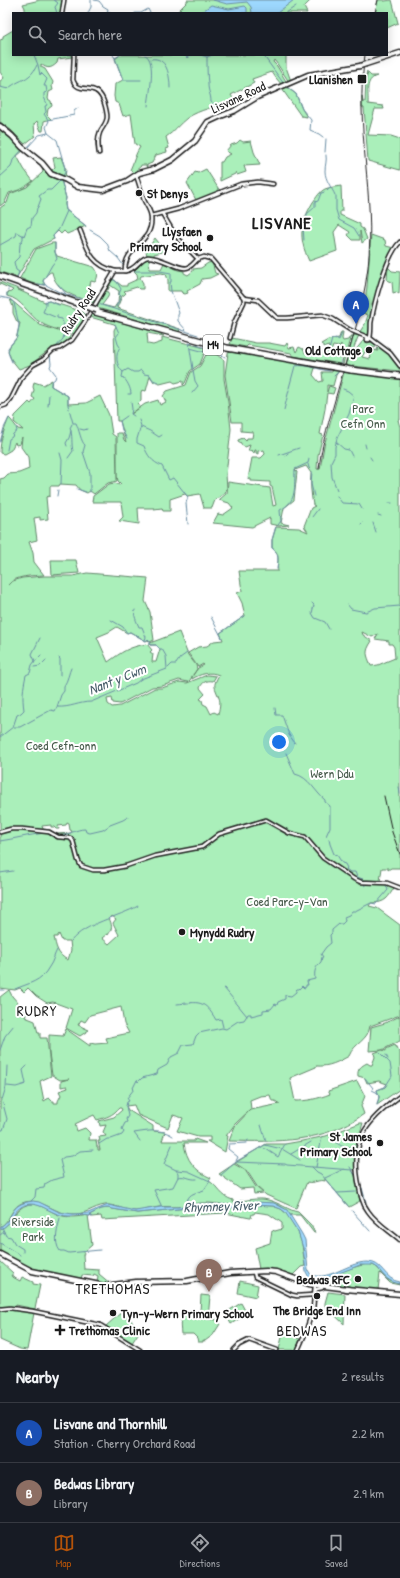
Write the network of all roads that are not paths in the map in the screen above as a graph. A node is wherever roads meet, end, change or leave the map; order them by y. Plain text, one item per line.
1 (64, 0) edge
2 (62, 12) edge
3 (400, 53) edge
4 (74, 56) edge
5 (0, 126) edge
6 (99, 153) dead end
7 (136, 176) junction
8 (273, 184) dead end
9 (162, 213) junction
10 (151, 216) junction
11 (80, 230) dead end
12 (400, 242) edge
13 (198, 259) junction
14 (115, 270) junction
15 (125, 272) junction
16 (0, 276) edge
17 (0, 280) edge
18 (244, 298) junction
19 (87, 308) junction
20 (230, 338) dead end
21 (369, 339) junction
22 (400, 366) edge
23 (400, 375) edge
24 (0, 408) edge
25 (0, 832) edge
26 (400, 888) edge
27 (400, 1096) edge
28 (400, 1240) edge
29 (0, 1254) edge
30 (254, 1272) junction
31 (315, 1289) junction
32 (348, 1289) junction
33 (400, 1294) edge
34 (0, 1309) edge
35 (140, 1350) edge
36 (234, 1350) edge
37 (277, 1350) edge
38 (298, 1350) edge

1 - 2 street
3 - 7 main road, Lisvane Road, bridge
4 - 6 street
5 - 7 main road, Lisvane Road
7 - 10 street
8 - 9 street
9 - 10 street
9 - 13 street
10 - 15 street
11 - 14 street
12 - 21 street
13 - 15 street
13 - 18 street
14 - 15 street
14 - 24 street, Rudry Road
16 - 19 highway, M4
17 - 19 highway, M4
18 - 20 street
18 - 21 street, bridge
19 - 23 highway, M4, bridge
21 - 22 street
25 - 26 street
27 - 28 street
29 - 30 main road
30 - 31 main road
30 - 31 street
31 - 32 main road
31 - 32 main road
31 - 38 street
32 - 33 main road
34 - 35 street
36 - 37 street

